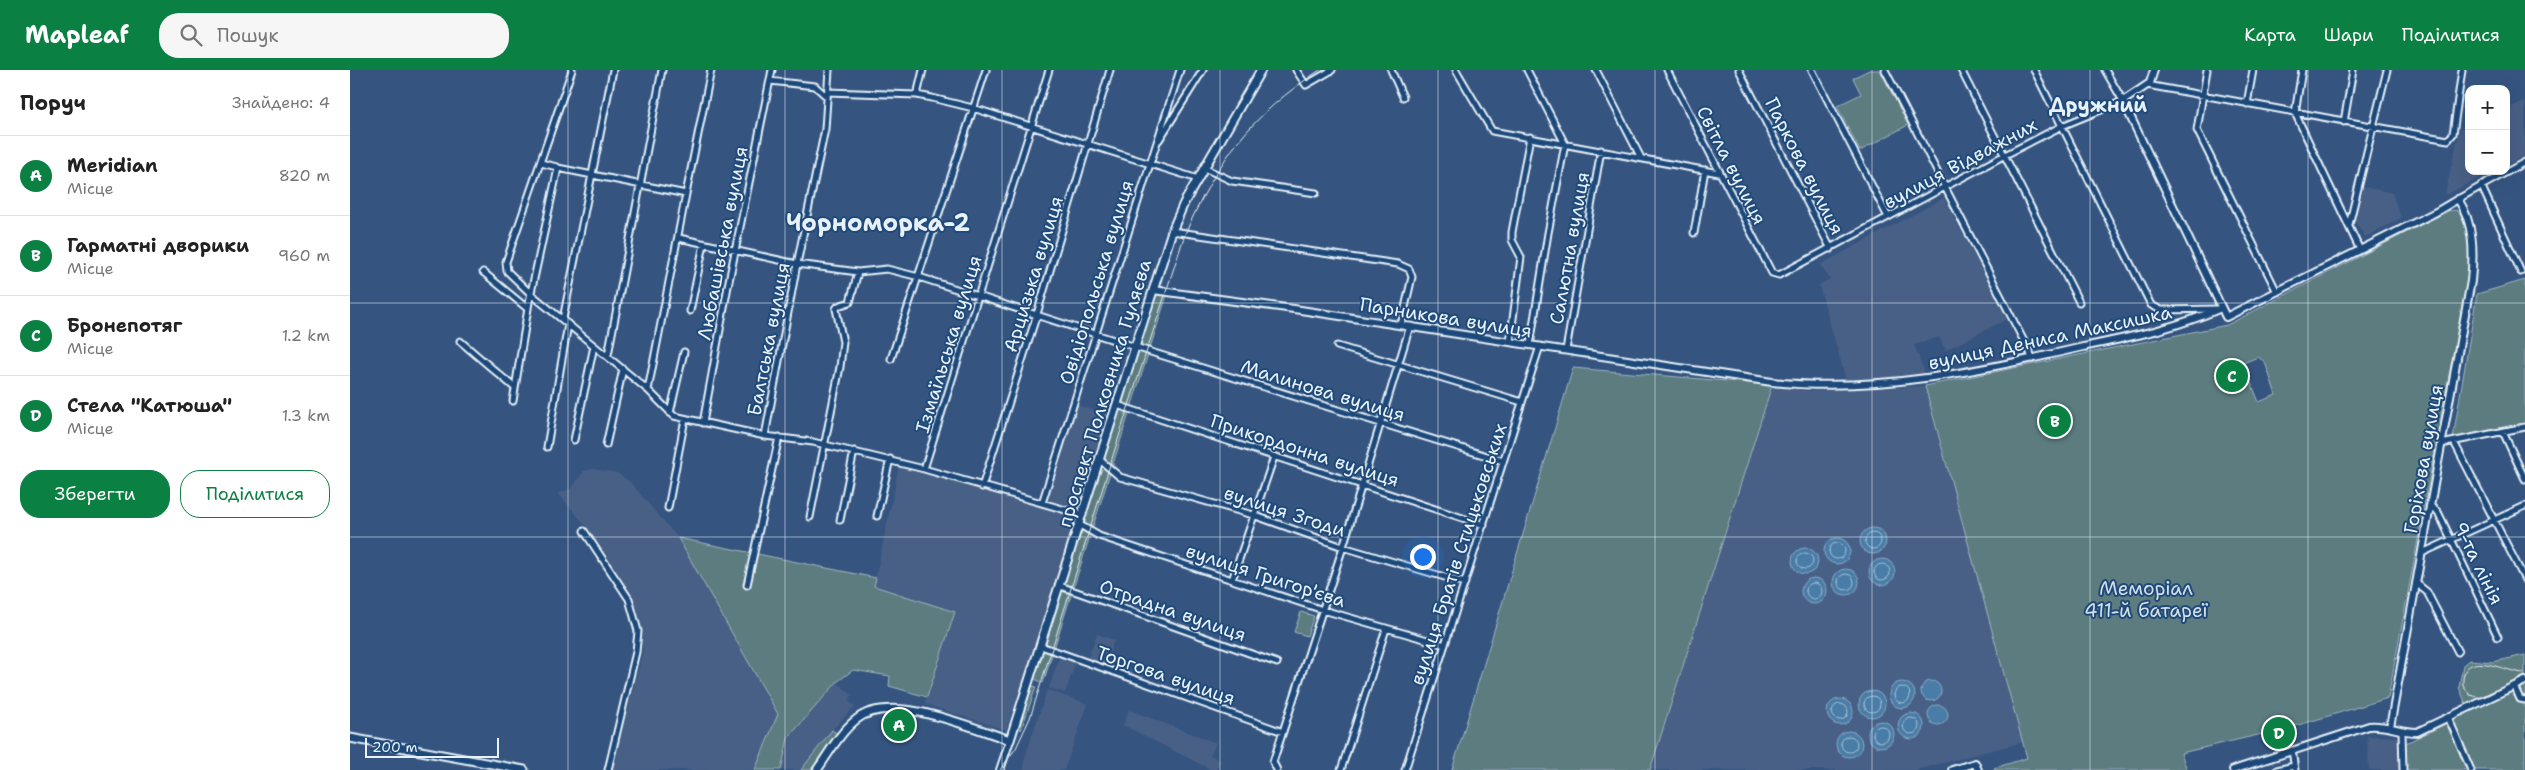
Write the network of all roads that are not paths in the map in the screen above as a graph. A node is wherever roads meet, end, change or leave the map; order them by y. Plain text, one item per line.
1 (572, 70) edge
2 (613, 70) edge
3 (662, 70) edge
4 (712, 70) edge
5 (772, 70) edge
6 (829, 70) edge
7 (923, 70) edge
8 (986, 70) edge
9 (1049, 70) edge
10 (1110, 70) edge
11 (1180, 70) edge
12 (1203, 70) edge
13 (1261, 70) edge
14 (1296, 70) edge
15 (1332, 70) edge
16 (1391, 70) edge
17 (1456, 70) edge
18 (1527, 70) edge
19 (1596, 70) edge
20 (1667, 70) edge
21 (1739, 70) edge
22 (1812, 70) edge
23 (1885, 70) edge
24 (1961, 70) edge
25 (2034, 70) edge
26 (2105, 70) edge
27 (2154, 70) edge
28 (2207, 70) edge
29 (2253, 70) edge
30 (2302, 70) edge
31 (2353, 70) edge
32 (2387, 70) edge
33 (2462, 70) edge
34 (770, 81) junction
35 (2147, 85) junction
36 (827, 94) junction
37 (917, 95) junction
38 (2202, 96) junction
39 (1403, 97) dead end
40 (2123, 101) junction
41 (2247, 104) junction
42 (973, 108) junction
43 (2295, 113) junction
44 (2344, 122) junction
45 (2062, 126) junction
46 (1031, 127) junction
47 (2373, 127) junction
48 (1530, 137) junction
49 (1565, 144) junction
50 (1088, 145) junction
51 (1155, 147) junction
52 (1601, 150) junction
53 (2005, 155) junction
54 (1641, 158) junction
55 (541, 163) dead end
56 (2524, 163) edge
57 (1149, 164) junction
58 (557, 167) dead end
59 (1204, 168) junction
60 (2525, 169) edge
61 (1705, 170) junction
62 (1719, 173) junction
63 (592, 175) junction
64 (1198, 179) junction
65 (639, 184) junction
66 (2481, 185) junction
67 (1945, 186) junction
68 (686, 194) junction
69 (1316, 194) dead end
70 (2458, 199) junction
71 (1888, 217) junction
72 (2349, 225) junction
73 (1172, 231) junction
74 (1694, 233) dead end
75 (678, 238) junction
76 (704, 244) junction
77 (1831, 248) junction
78 (2360, 250) junction
79 (736, 251) junction
80 (797, 264) junction
81 (484, 272) dead end
82 (858, 272) junction
83 (2521, 272) dead end
84 (1772, 273) joint
85 (919, 277) junction
86 (1153, 290) junction
87 (2277, 292) junction
88 (531, 294) junction
89 (979, 296) junction
90 (2080, 302) dead end
91 (2221, 308) junction
92 (528, 309) junction
93 (690, 311) dead end
94 (1037, 314) junction
95 (563, 319) junction
96 (568, 324) junction
97 (1401, 325) junction
98 (1410, 326) junction
99 (1096, 333) junction
100 (460, 342) dead end
101 (1510, 342) junction
102 (1530, 345) junction
103 (594, 346) junction
104 (1337, 346) dead end
105 (1540, 346) junction
106 (1135, 347) junction
107 (1566, 350) junction
108 (684, 352) dead end
109 (608, 355) junction
110 (891, 359) dead end
111 (2033, 359) junction
112 (1398, 365) junction
113 (623, 369) junction
114 (1733, 376) joint
115 (515, 388) junction
116 (648, 390) junction
117 (513, 401) dead end
118 (1522, 402) junction
119 (1117, 405) junction
120 (670, 413) junction
121 (685, 419) junction
122 (703, 423) junction
123 (1380, 423) junction
124 (2525, 427) edge
125 (2503, 432) junction
126 (765, 436) junction
127 (779, 437) junction
128 (574, 440) dead end
129 (2454, 442) junction
130 (2441, 444) junction
131 (606, 445) dead end
132 (824, 445) junction
133 (547, 447) dead end
134 (854, 452) junction
135 (1274, 457) junction
136 (890, 459) junction
137 (1100, 460) junction
138 (1503, 461) junction
139 (924, 469) junction
140 (2525, 479) edge
141 (1362, 484) junction
142 (982, 487) junction
143 (1042, 503) junction
144 (2430, 506) junction
145 (2525, 506) edge
146 (668, 508) dead end
147 (1083, 515) junction
148 (1253, 515) junction
149 (877, 516) dead end
150 (810, 517) dead end
151 (840, 520) dead end
152 (2495, 520) junction
153 (1080, 525) junction
154 (1484, 525) junction
155 (584, 531) dead end
156 (2451, 540) junction
157 (1343, 546) junction
158 (2422, 553) junction
159 (1232, 580) junction
160 (2525, 580) edge
161 (1465, 583) junction
162 (2416, 583) junction
163 (747, 585) dead end
164 (1060, 586) junction
165 (1323, 610) junction
166 (1386, 629) junction
167 (2498, 637) dead end
168 (1445, 645) junction
169 (1040, 646) junction
170 (2458, 652) dead end
171 (1277, 663) dead end
172 (2525, 681) edge
173 (2514, 686) junction
174 (2525, 700) edge
175 (2448, 717) junction
176 (2390, 726) junction
177 (1283, 732) junction
178 (2402, 732) junction
179 (350, 738) edge
180 (1010, 740) junction
181 (2292, 750) junction
182 (1976, 767) edge
183 (2295, 768) edge
184 (524, 770) edge
185 (608, 770) edge
186 (817, 770) edge
187 (1000, 770) edge
188 (1277, 770) edge
189 (1342, 770) edge
190 (1405, 770) edge
191 (1952, 770) edge
192 (2233, 770) edge
193 (2277, 770) edge
194 (2403, 770) edge
195 (2472, 770) edge

1 - 88 street
2 - 63 street
3 - 65 street
4 - 68 street
5 - 34 street, Любашівська вулиця
6 - 36 street, Балтська вулиця
7 - 37 street
8 - 42 street
9 - 46 street, Ізмаїльська вулиця
10 - 50 street, Арцизька вулиця
11 - 51 street, Овідіопольська вулиця
12 - 51 street
13 - 59 main road, проспект Полковника Гуляєва
14 - 15 street
16 - 39 street
17 - 48 street
18 - 49 street
19 - 54 street
20 - 62 street, Світла вулиця
21 - 77 street, Паркова вулиця
22 - 71 street
23 - 67 street
24 - 53 street
25 - 45 street
26 - 40 street
27 - 35 street
28 - 38 street
29 - 41 street
30 - 43 street
31 - 44 street
32 - 47 street
33 - 47 street
34 - 36 street
34 - 79 street, Любашівська вулиця
35 - 38 street
35 - 40 street, вулиця Відважних
36 - 37 street
36 - 80 street, Балтська вулиця
37 - 42 street
38 - 41 street
38 - 87 street
40 - 45 street, вулиця Відважних
40 - 91 street
41 - 43 street
42 - 46 street
42 - 85 street
43 - 44 street
43 - 72 street
44 - 47 street
45 - 53 street, вулиця Відважних
45 - 91 street
46 - 50 street
46 - 89 street, Ізмаїльська вулиця
47 - 72 street
48 - 49 street
48 - 101 street
49 - 52 street
49 - 102 street
50 - 57 street
50 - 94 street, Арцизька вулиця
51 - 57 street, Овідіопольська вулиця
52 - 54 street
52 - 107 street, Салютна вулиця
53 - 67 street, вулиця Відважних
53 - 90 street
54 - 61 street
55 - 58 street
56 - 60 street
56 - 66 street
57 - 64 street
57 - 99 street, Овідіопольська вулиця
59 - 64 main road, проспект Полковника Гуляєва
59 - 69 street
61 - 62 street
61 - 74 street
62 - 84 street, Світла вулиця
63 - 65 street
63 - 88 street
63 - 95 street
64 - 73 main road, проспект Полковника Гуляєва
65 - 68 street
65 - 109 street
66 - 70 street
66 - 83 street
67 - 71 street, вулиця Відважних
67 - 111 street
68 - 75 street
70 - 78 street
70 - 130 street, Горіхова вулиця
71 - 77 street, вулиця Відважних
72 - 78 street
73 - 86 main road, проспект Полковника Гуляєва
73 - 97 street
75 - 76 street, Малинова вулиця
75 - 116 street
76 - 79 street, Малинова вулиця
76 - 93 street
77 - 84 street, вулиця Відважних
78 - 87 street
79 - 80 street, Малинова вулиця
79 - 122 street, Любашівська вулиця
80 - 82 street, Малинова вулиця
80 - 126 street, Балтська вулиця
81 - 92 street
82 - 85 street, Малинова вулиця
82 - 132 street
85 - 89 street, Малинова вулиця
85 - 110 street
86 - 97 street, Парникова вулиця
86 - 106 main road, проспект Полковника Гуляєва
87 - 91 street
88 - 92 street
88 - 95 street
89 - 94 street, Малинова вулиця
89 - 139 street, Ізмаїльська вулиця
91 - 111 street, вулиця Дениса Максишка
92 - 115 street
94 - 99 street, Малинова вулиця
94 - 142 street, Арцизька вулиця
95 - 96 street
96 - 103 street
96 - 133 street
97 - 98 street, Парникова вулиця
98 - 101 street, Парникова вулиця
98 - 112 street
99 - 106 street, Малинова вулиця
99 - 143 street, Овідіопольська вулиця
100 - 115 street
101 - 102 street, Парникова вулиця
102 - 105 street, Парникова вулиця
103 - 109 street
103 - 128 street
104 - 112 street
105 - 107 street, Парникова вулиця
105 - 118 street, вулиця Братів Стицьковських
106 - 119 main road, проспект Полковника Гуляєва
106 - 123 street, Малинова вулиця
107 - 114 street, Парникова вулиця
108 - 120 street
109 - 113 street
111 - 114 street, вулиця Дениса Максишка
112 - 118 street
112 - 123 street
113 - 116 street
113 - 131 street
115 - 117 street
116 - 120 street
118 - 138 street, вулиця Братів Стицьковських
119 - 135 street, Прикордонна вулиця
119 - 137 main road, проспект Полковника Гуляєва
120 - 121 street
121 - 122 street
121 - 146 street
122 - 126 street
123 - 138 street, Малинова вулиця
123 - 141 street
124 - 125 street
125 - 129 street
125 - 140 street
126 - 127 street
127 - 132 street
127 - 163 street
129 - 130 street
129 - 152 street
130 - 144 street, Горіхова вулиця
132 - 134 street
132 - 150 street
134 - 136 street
134 - 151 street
135 - 141 street, Прикордонна вулиця
135 - 148 street
136 - 139 street
136 - 149 street
137 - 147 main road, проспект Полковника Гуляєва
137 - 148 street, вулиця Згоди
138 - 154 street, вулиця Братів Стицьковських
139 - 142 street
141 - 154 street, Прикордонна вулиця
141 - 157 street
142 - 143 street
143 - 147 street
144 - 156 street, 9-та лінія
144 - 158 street, Горіхова вулиця
145 - 152 street
147 - 153 main road, проспект Полковника Гуляєва
148 - 157 street, вулиця Згоди
148 - 159 street
152 - 156 street
152 - 160 street
153 - 159 street, вулиця Григор'єва
153 - 164 main road, проспект Полковника Гуляєва
154 - 161 street, вулиця Братів Стицьковських
155 - 185 street
156 - 158 street
156 - 167 street, 9-та лінія
157 - 161 street, вулиця Згоди
157 - 165 street
158 - 162 street, Горіхова вулиця
159 - 165 street, вулиця Григор'єва
161 - 168 street, вулиця Братів Стицьковських
162 - 170 street
162 - 176 street, Горіхова вулиця
164 - 169 main road, проспект Полковника Гуляєва
164 - 171 street, Отрадна вулиця
165 - 166 street, вулиця Григор'єва
165 - 177 street
166 - 168 street, вулиця Григор'єва
166 - 189 street
168 - 190 street, вулиця Братів Стицьковських
169 - 177 street, Торгова вулиця
169 - 180 main road, проспект Полковника Гуляєва
172 - 173 street
173 - 174 street
173 - 175 street
175 - 178 street
175 - 195 street
176 - 178 street
176 - 181 street
177 - 188 street
178 - 194 street
179 - 184 main road
180 - 186 main road
180 - 187 street
181 - 183 street
181 - 192 street
182 - 191 street
183 - 193 street

